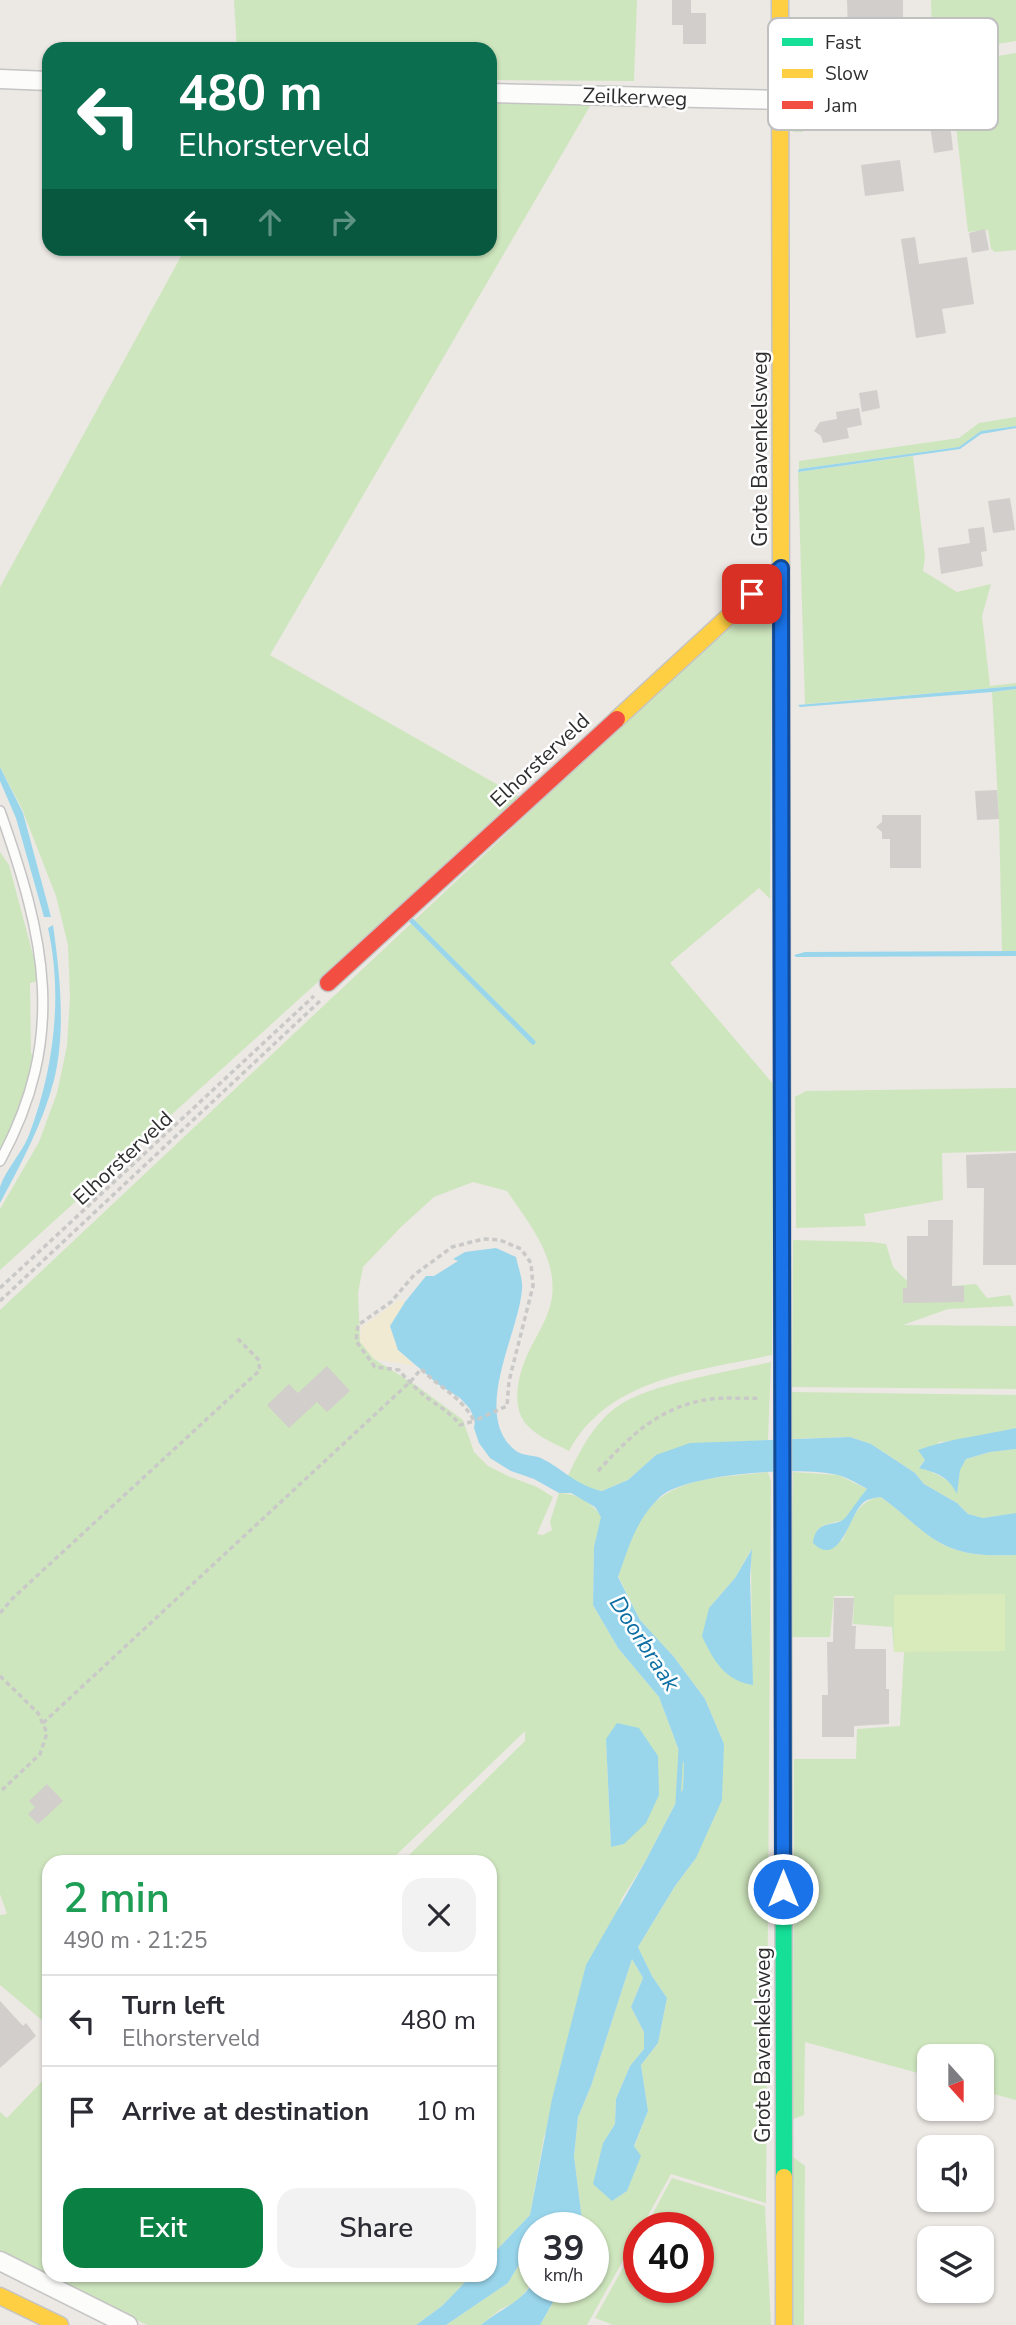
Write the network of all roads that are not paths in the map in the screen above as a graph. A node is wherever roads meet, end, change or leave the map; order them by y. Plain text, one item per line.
1 (780, 0) edge
2 (780, 18) edge
3 (0, 79) edge
4 (42, 81) edge
5 (497, 93) edge
6 (768, 100) edge
7 (781, 130) edge
8 (781, 568) junction
9 (0, 811) edge
10 (328, 983) road end
11 (0, 1161) edge
12 (0, 2262) edge
13 (0, 2296) edge
14 (61, 2325) edge
15 (128, 2325) edge
16 (784, 2325) edge

1 - 2 street, Grote Bavenkelsweg
3 - 4 street
5 - 6 street, Zeilkerweg
7 - 8 street, Grote Bavenkelsweg
8 - 10 street, Elhorsterveld
8 - 16 street, Grote Bavenkelsweg
9 - 11 lane
12 - 15 street
13 - 14 street

